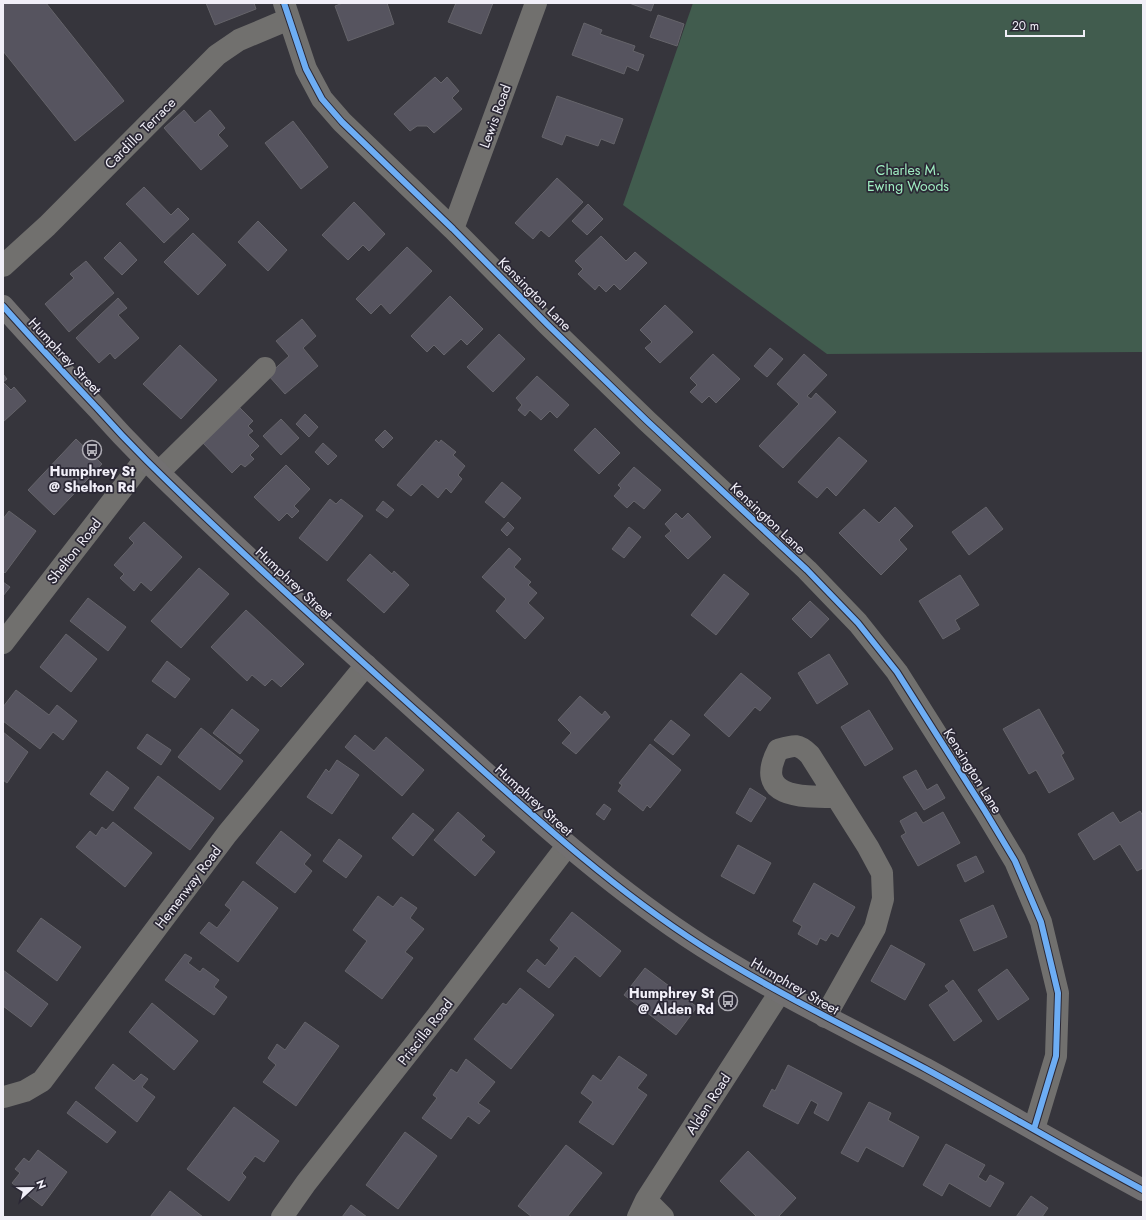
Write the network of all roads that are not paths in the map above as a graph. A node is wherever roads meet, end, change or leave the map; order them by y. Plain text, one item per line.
1 (536, 3) edge
2 (286, 11) edge
3 (454, 229) junction
4 (3, 266) edge
5 (3, 306) edge
6 (265, 368) dead end
7 (152, 466) junction
8 (3, 643) edge
9 (366, 665) junction
10 (836, 797) dead end
11 (567, 846) junction
12 (780, 992) junction
13 (825, 1017) junction
14 (4, 1097) dead end
15 (1034, 1129) junction
16 (1143, 1190) edge
17 (642, 1209) edge
18 (282, 1217) edge
19 (663, 1217) edge

1 - 3 street, Lewis Road
2 - 3 street, Kensington Lane
2 - 4 street, Cardillo Terrace
3 - 15 street, Kensington Lane
5 - 7 main road, Humphrey Street
6 - 7 street, Shelton Road
7 - 8 street, Shelton Road
7 - 9 main road, Humphrey Street
9 - 11 main road, Humphrey Street
9 - 14 street, Hemenway Road
10 - 13 street
11 - 12 main road, Humphrey Street
11 - 18 street, Priscilla Road
12 - 13 main road, Humphrey Street
12 - 17 street, Alden Road
13 - 15 main road, Humphrey Street
15 - 16 main road, Humphrey Street
17 - 19 street

